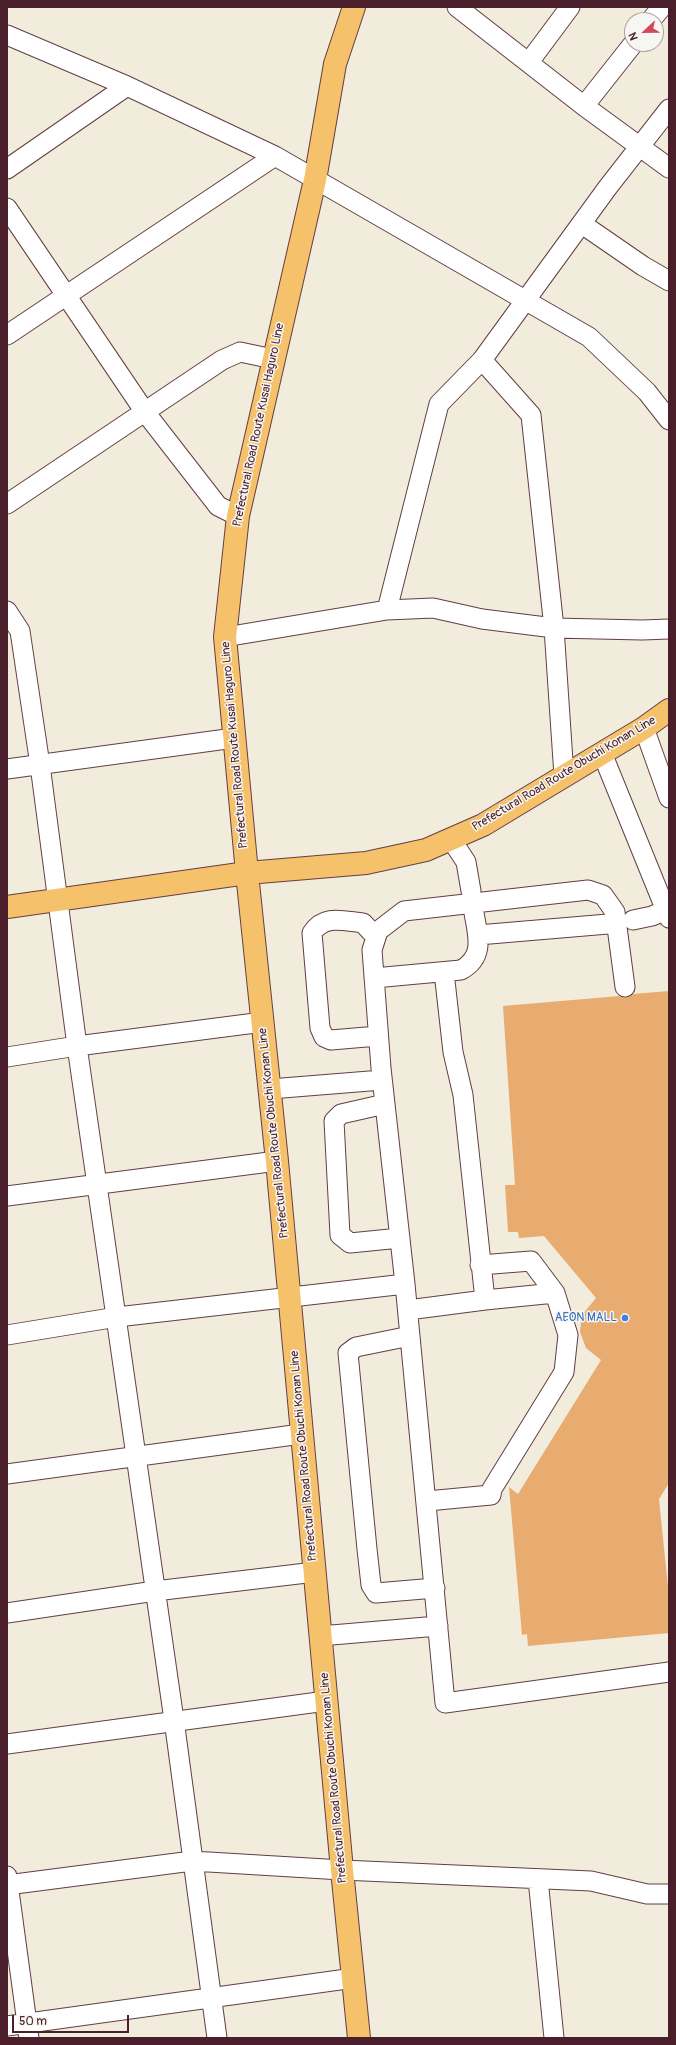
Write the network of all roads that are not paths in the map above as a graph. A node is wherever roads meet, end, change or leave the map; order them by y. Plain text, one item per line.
1 (354, 7) edge
2 (457, 7) edge
3 (570, 7) edge
4 (7, 35) edge
5 (627, 52) edge
6 (529, 62) junction
7 (127, 86) junction
8 (584, 106) junction
9 (669, 109) edge
10 (641, 147) junction
11 (275, 156) junction
12 (7, 168) edge
13 (669, 168) edge
14 (315, 180) junction
15 (7, 208) edge
16 (582, 224) junction
17 (669, 282) edge
18 (65, 294) junction
19 (525, 301) junction
20 (7, 335) edge
21 (273, 359) junction
22 (482, 360) junction
23 (145, 412) junction
24 (669, 420) edge
25 (7, 504) edge
26 (238, 516) junction
27 (387, 610) junction
28 (7, 611) edge
29 (554, 628) junction
30 (669, 629) edge
31 (225, 637) junction
32 (669, 710) edge
33 (644, 728) junction
34 (234, 738) junction
35 (602, 753) junction
36 (40, 765) junction
37 (7, 769) edge
38 (564, 776) junction
39 (669, 798) edge
40 (451, 839) junction
41 (247, 873) junction
42 (471, 891) dead end
43 (59, 900) junction
44 (7, 907) edge
45 (474, 913) dead end
46 (667, 914) edge
47 (634, 920) dead end
48 (608, 924) dead end
49 (478, 935) junction
50 (376, 937) junction
51 (444, 972) junction
52 (374, 978) junction
53 (625, 987) dead end
54 (263, 1022) junction
55 (378, 1036) junction
56 (77, 1046) junction
57 (7, 1057) edge
58 (382, 1080) junction
59 (270, 1089) junction
60 (385, 1104) junction
61 (277, 1161) junction
62 (98, 1184) junction
63 (7, 1196) edge
64 (400, 1238) junction
65 (480, 1265) junction
66 (405, 1284) junction
67 (555, 1293) junction
68 (290, 1297) junction
69 (485, 1300) junction
70 (408, 1310) junction
71 (117, 1317) junction
72 (7, 1335) edge
73 (410, 1336) junction
74 (301, 1434) junction
75 (135, 1456) junction
76 (7, 1474) edge
77 (427, 1501) junction
78 (315, 1572) junction
79 (435, 1588) junction
80 (155, 1592) junction
81 (7, 1613) edge
82 (438, 1626) junction
83 (320, 1636) junction
84 (669, 1672) edge
85 (326, 1701) junction
86 (174, 1720) junction
87 (7, 1744) edge
88 (192, 1862) junction
89 (342, 1870) junction
90 (538, 1879) junction
91 (8, 1882) edge
92 (669, 1894) edge
93 (354, 1978) junction
94 (211, 1998) junction
95 (7, 2026) edge
96 (28, 2031) edge
97 (217, 2038) edge
98 (359, 2038) edge
99 (554, 2038) edge

1 - 14 main road, Prefectural Road Route Kusai Haguro Line
2 - 6 street
3 - 6 street
4 - 7 street
5 - 8 street
6 - 8 street
7 - 11 street
7 - 12 street
8 - 10 street
9 - 10 street
10 - 13 street
10 - 16 street
11 - 14 street
11 - 18 street
14 - 19 street
14 - 21 main road, Prefectural Road Route Kusai Haguro Line
15 - 18 street
16 - 17 street
16 - 19 street
18 - 20 street
18 - 23 street
19 - 22 street
19 - 24 street
21 - 23 street
21 - 26 main road, Prefectural Road Route Kusai Haguro Line
22 - 27 street
22 - 29 street
23 - 25 street
23 - 26 street
26 - 31 main road, Prefectural Road Route Kusai Haguro Line
27 - 29 street
27 - 31 street
28 - 36 street
29 - 30 street
29 - 38 street
31 - 34 main road, Prefectural Road Route Kusai Haguro Line
32 - 33 main road, Prefectural Road Route Obuchi Konan Line
33 - 35 main road, Prefectural Road Route Obuchi Konan Line
33 - 39 street
34 - 36 street
34 - 41 main road, Prefectural Road Route Kusai Haguro Line
35 - 38 main road, Prefectural Road Route Obuchi Konan Line
35 - 46 street
36 - 37 street
36 - 43 street
38 - 40 main road, Prefectural Road Route Obuchi Konan Line
40 - 41 main road, Prefectural Road Route Obuchi Konan Line
40 - 42 street
41 - 43 main road, Prefectural Road Route Obuchi Konan Line
41 - 54 main road, Prefectural Road Route Obuchi Konan Line
43 - 44 main road, Prefectural Road Route Obuchi Konan Line
43 - 56 street
45 - 49 street
46 - 47 street
48 - 49 street
49 - 51 street
50 - 52 street
50 - 53 street
50 - 55 street
51 - 52 street
51 - 65 street
52 - 55 street
54 - 56 street
54 - 59 main road, Prefectural Road Route Obuchi Konan Line
55 - 58 street
56 - 57 street
56 - 62 street
58 - 59 street
58 - 60 street
59 - 61 main road, Prefectural Road Route Obuchi Konan Line
60 - 64 street
60 - 64 street
61 - 62 street
61 - 68 main road, Prefectural Road Route Obuchi Konan Line
62 - 63 street
62 - 71 street
64 - 66 street
65 - 67 street
65 - 69 street
66 - 68 street
66 - 70 street
67 - 69 street
67 - 77 street
68 - 71 street
68 - 74 main road, Prefectural Road Route Obuchi Konan Line
69 - 70 street
70 - 73 street
71 - 72 street
71 - 75 street
73 - 77 street
73 - 79 street
74 - 75 street
74 - 78 main road, Prefectural Road Route Obuchi Konan Line
75 - 76 street
75 - 80 street
77 - 79 street
78 - 80 street
78 - 83 main road, Prefectural Road Route Obuchi Konan Line
79 - 82 street
80 - 81 street
80 - 86 street
82 - 83 street
82 - 84 street
83 - 85 main road, Prefectural Road Route Obuchi Konan Line
85 - 86 street
85 - 89 main road, Prefectural Road Route Obuchi Konan Line
86 - 87 street
86 - 88 street
88 - 89 street
88 - 91 street
88 - 94 street
89 - 90 street
89 - 93 main road, Prefectural Road Route Obuchi Konan Line
90 - 92 street
90 - 99 street
91 - 96 street
93 - 94 street
93 - 98 main road, Prefectural Road Route Obuchi Konan Line
94 - 96 street
94 - 97 street
95 - 96 street

